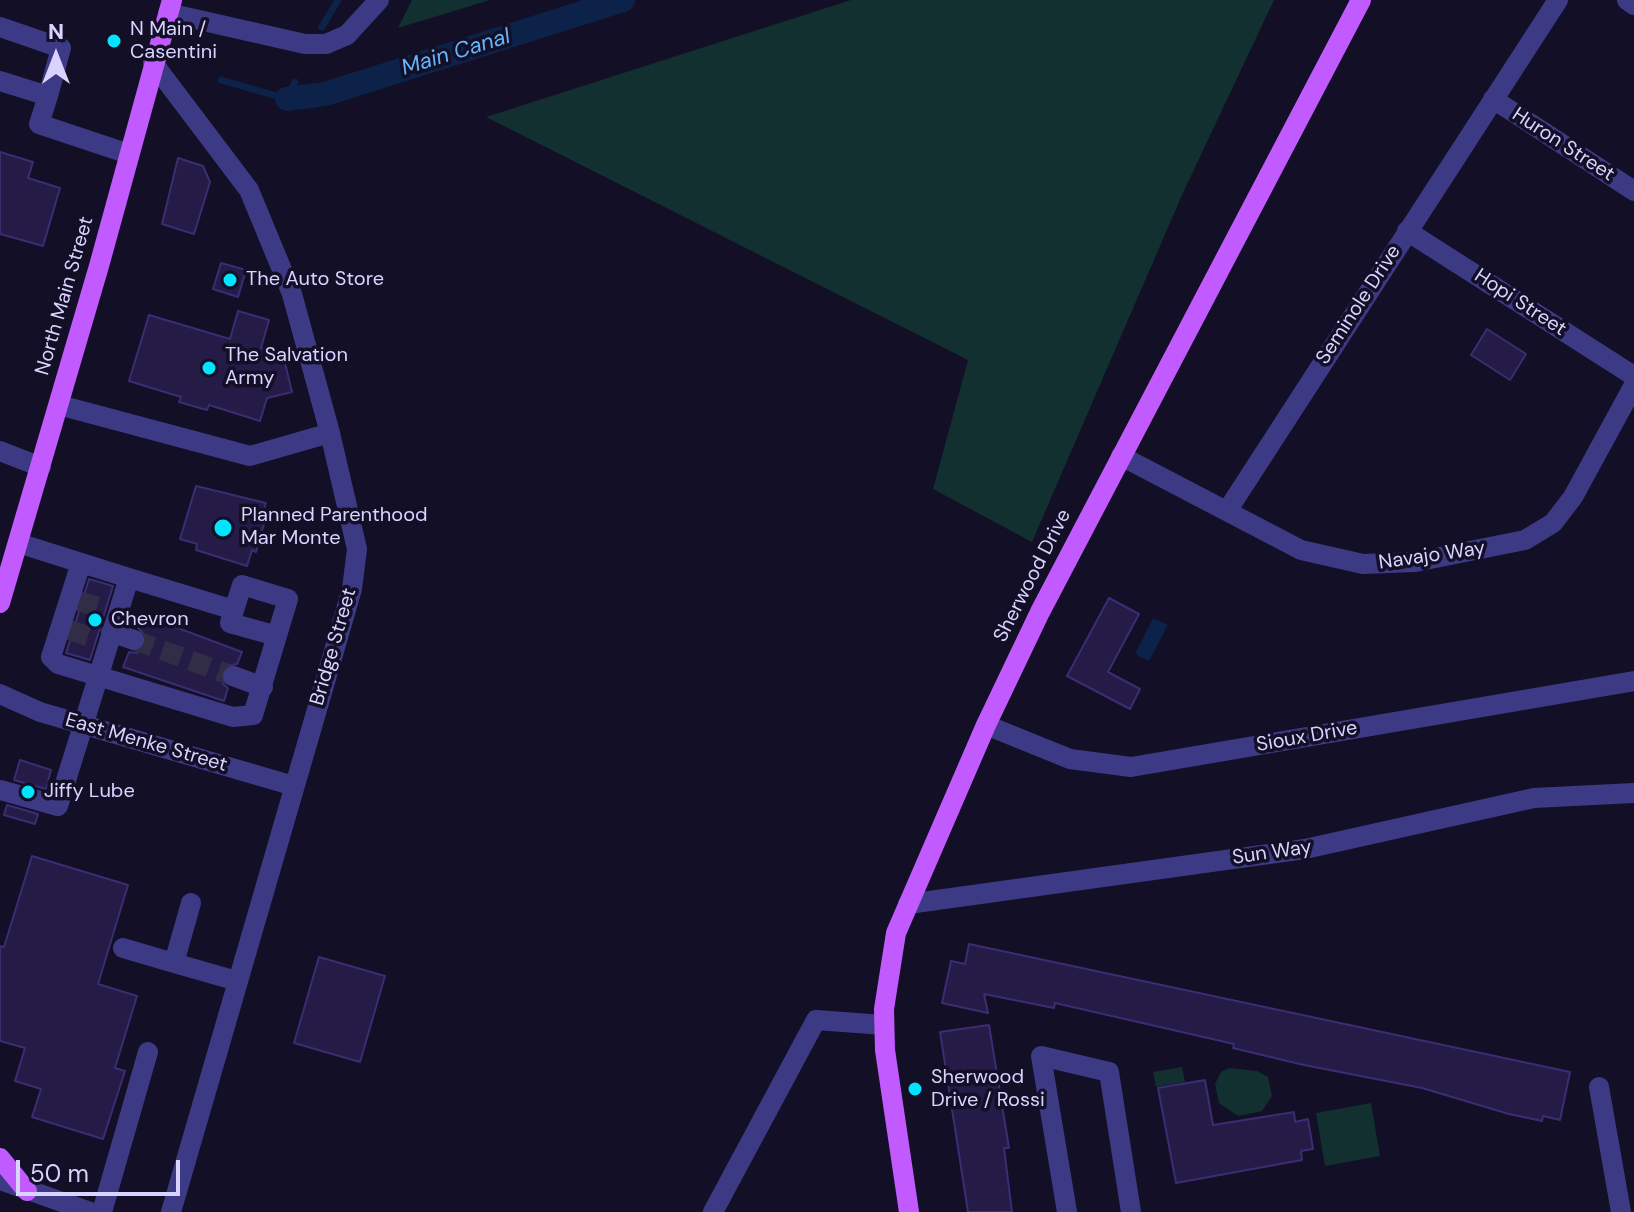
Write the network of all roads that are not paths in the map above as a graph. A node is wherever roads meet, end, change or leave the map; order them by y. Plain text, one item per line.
1 (379, 0) edge
2 (1361, 0) edge
3 (1558, 0) edge
4 (1627, 0) edge
5 (1634, 5) edge
6 (170, 6) edge
7 (0, 27) edge
8 (153, 63) junction
9 (0, 81) edge
10 (48, 96) junction
11 (1493, 99) junction
12 (129, 154) junction
13 (1634, 191) edge
14 (1407, 231) junction
15 (1634, 376) edge
16 (1634, 385) edge
17 (59, 405) junction
18 (330, 433) junction
19 (0, 451) edge
20 (1121, 456) junction
21 (41, 467) junction
22 (1227, 511) junction
23 (18, 543) junction
24 (81, 563) junction
25 (129, 578) junction
26 (0, 603) edge
27 (234, 610) junction
28 (108, 627) junction
29 (277, 636) junction
30 (134, 640) tunnel mouth
31 (98, 676) junction
32 (233, 676) tunnel mouth
33 (1634, 681) edge
34 (263, 687) junction
35 (0, 694) edge
36 (82, 724) junction
37 (986, 725) junction
38 (294, 786) junction
39 (0, 790) edge
40 (1634, 793) edge
41 (191, 903) dead end
42 (908, 904) junction
43 (123, 948) dead end
44 (174, 963) junction
45 (237, 981) junction
46 (884, 1025) junction
47 (148, 1052) dead end
48 (1599, 1087) dead end
49 (0, 1158) edge
50 (0, 1180) edge
51 (27, 1191) junction
52 (90, 1212) edge
53 (102, 1212) edge
54 (171, 1212) edge
55 (713, 1212) edge
56 (909, 1212) edge
57 (1067, 1212) edge
58 (1131, 1212) edge
59 (1621, 1212) edge

1 - 6 street
2 - 20 main road, Sherwood Drive
3 - 11 street, Seminole Drive
4 - 5 street
6 - 8 main road, North Main Street
7 - 10 street
8 - 12 main road, North Main Street
8 - 18 street, Bridge Street
9 - 10 street
10 - 12 street
11 - 13 street, Huron Street
11 - 14 street, Seminole Drive
12 - 17 main road, North Main Street
14 - 15 street, Hopi Street
14 - 22 street, Seminole Drive
16 - 22 street, Navajo Way
17 - 18 street
17 - 21 main road, North Main Street
18 - 38 street, Bridge Street
19 - 21 street
20 - 22 street, Navajo Way
20 - 37 main road, Sherwood Drive
21 - 23 main road, North Main Street
23 - 24 street
23 - 26 main road, North Main Street
24 - 25 street
24 - 31 street
25 - 27 street
25 - 28 street
27 - 29 street
27 - 29 street
28 - 30 street
28 - 31 street
29 - 34 street
31 - 34 street
31 - 36 street
32 - 34 street
33 - 37 street, Sioux Drive
35 - 36 street, East Menke Street
36 - 38 street, East Menke Street
36 - 39 street
37 - 42 main road, Sherwood Drive
38 - 45 street, Bridge Street
40 - 42 street, Sun Way
41 - 44 street
42 - 46 main road, Sherwood Drive
43 - 44 street
44 - 45 street
45 - 54 street, Bridge Street
46 - 55 street
46 - 56 main road, Sherwood Drive
47 - 53 street
48 - 59 street
49 - 51 main road
50 - 51 street
51 - 52 street
57 - 58 street

